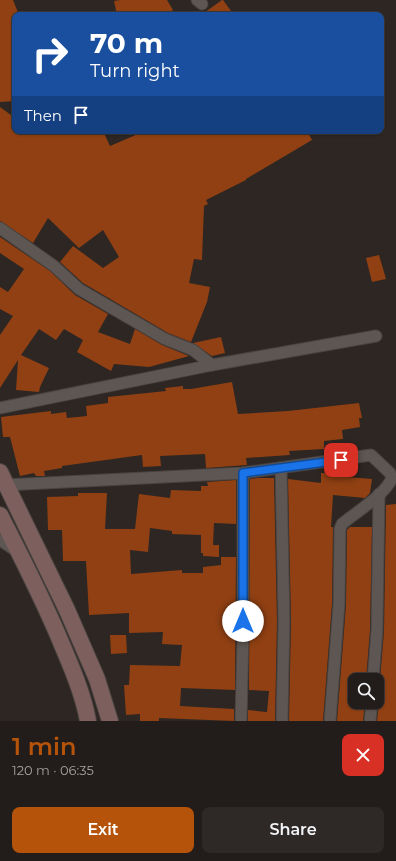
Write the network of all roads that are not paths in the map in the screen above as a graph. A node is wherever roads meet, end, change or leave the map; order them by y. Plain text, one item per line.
1 (0, 228) edge
2 (376, 336) dead end
3 (212, 365) junction
4 (0, 408) edge
5 (281, 468) junction
6 (243, 473) junction
7 (2, 478) edge
8 (379, 494) junction
9 (0, 515) edge
10 (0, 540) edge
11 (19, 553) junction
12 (374, 673) edge
13 (371, 709) edge
14 (88, 721) edge
15 (110, 721) edge
16 (241, 721) edge
17 (282, 721) edge
18 (330, 721) edge
19 (370, 721) edge

1 - 3 street
2 - 3 street
3 - 4 street
5 - 6 street
5 - 8 street
5 - 17 street
6 - 7 street
6 - 16 street
7 - 15 street
8 - 12 street
8 - 18 street
9 - 11 street
10 - 11 street
11 - 14 street
13 - 19 street

